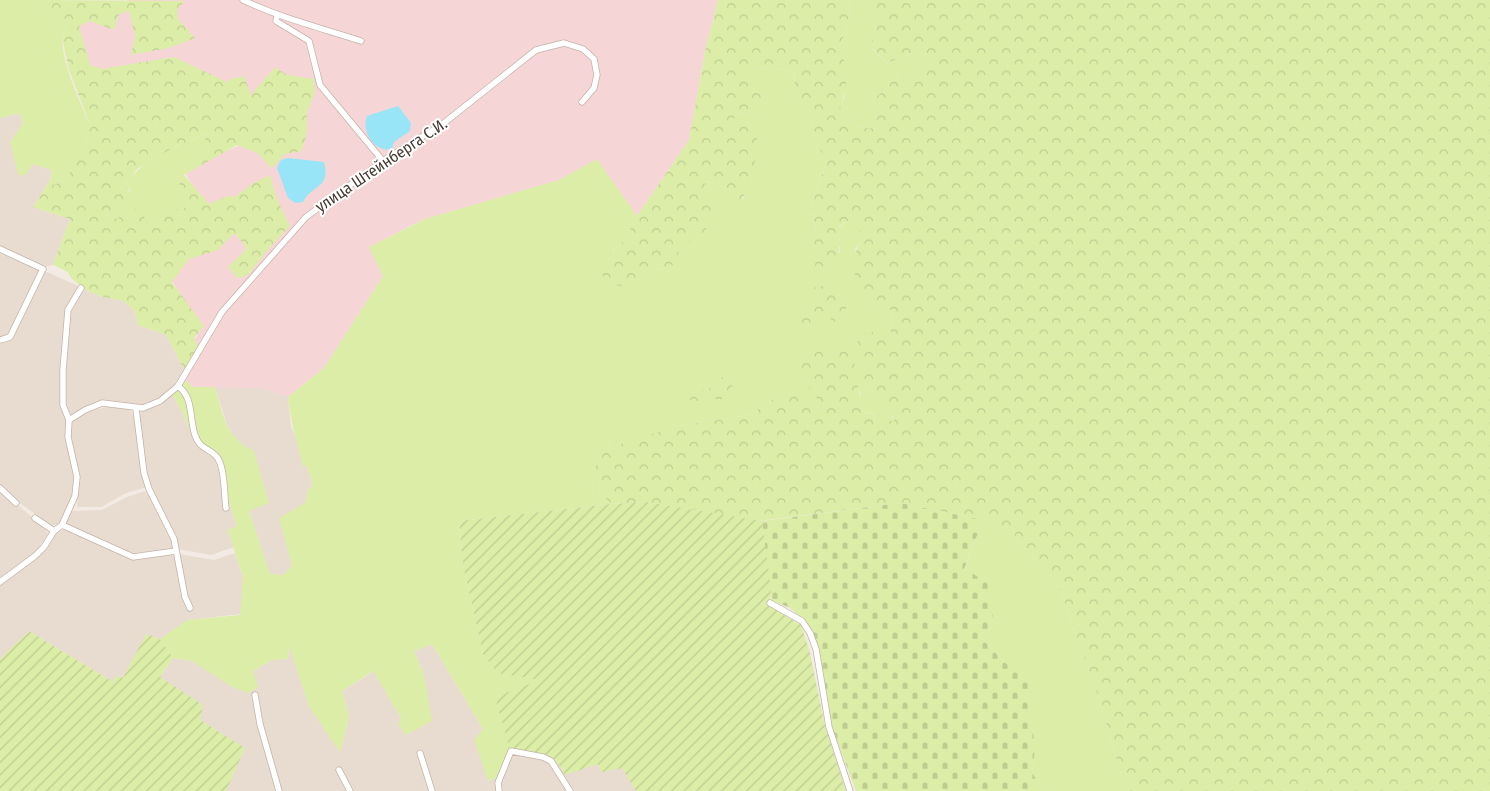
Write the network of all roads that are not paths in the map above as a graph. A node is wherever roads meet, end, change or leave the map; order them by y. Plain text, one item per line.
1 (243, 0) edge
2 (277, 16) junction
3 (361, 42) dead end
4 (582, 102) dead end
5 (383, 160) junction
6 (0, 249) edge
7 (81, 288) dead end
8 (0, 340) edge
9 (178, 386) junction
10 (136, 408) junction
11 (69, 420) junction
12 (0, 488) edge
13 (16, 503) dead end
14 (226, 508) dead end
15 (35, 518) dead end
16 (62, 524) junction
17 (54, 531) junction
18 (176, 552) junction
19 (0, 582) edge
20 (770, 603) dead end
21 (190, 608) dead end
22 (255, 695) dead end
23 (420, 753) dead end
24 (339, 770) dead end
25 (279, 791) edge
26 (350, 791) edge
27 (432, 791) edge
28 (498, 791) edge
29 (570, 791) edge
30 (850, 791) edge

1 - 2 street
2 - 3 street
2 - 5 street
4 - 5 street, улица Штейнберга С.И.
5 - 9 street, улица Штейнберга С.И.
6 - 8 street
7 - 11 street
9 - 10 street
9 - 14 street
10 - 11 street
10 - 18 street
11 - 16 street
12 - 13 street
15 - 17 street
16 - 17 street
16 - 18 street
17 - 19 street
18 - 21 street
20 - 30 street
22 - 25 street
23 - 27 street
24 - 26 street
28 - 29 street

